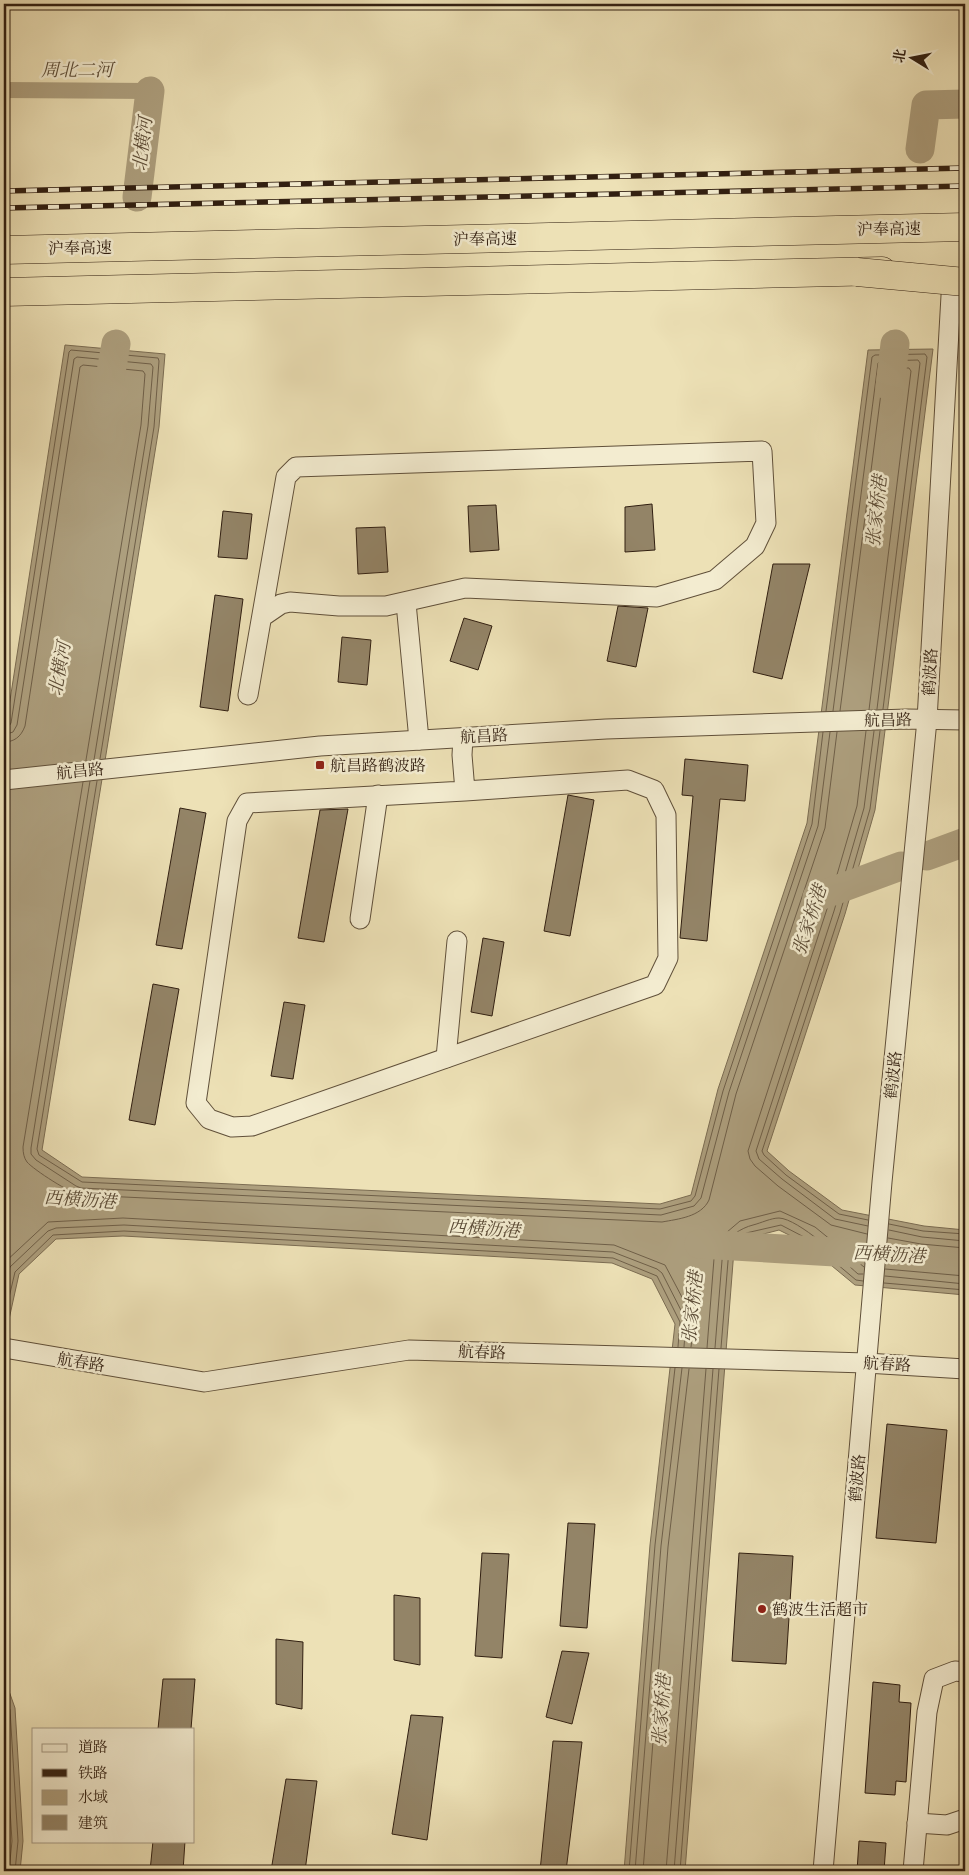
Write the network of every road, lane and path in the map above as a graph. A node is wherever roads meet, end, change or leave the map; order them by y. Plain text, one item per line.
1 (965, 214) edge
2 (965, 227) edge
3 (856, 230) junction
4 (4, 250) edge
5 (961, 277) edge
6 (4, 292) edge
7 (406, 603) junction
8 (262, 617) junction
9 (248, 695) dead end
10 (928, 720) junction
11 (965, 720) edge
12 (463, 738) junction
13 (419, 740) junction
14 (4, 780) edge
15 (465, 791) junction
16 (378, 796) junction
17 (360, 919) dead end
18 (457, 941) dead end
19 (446, 1058) junction
20 (4, 1348) edge
21 (866, 1363) junction
22 (965, 1369) edge
23 (965, 1672) edge
24 (965, 1819) edge
25 (917, 1823) junction
26 (822, 1871) edge
27 (913, 1871) edge

1 - 3 highway, bridge
2 - 3 highway, 沪奉高速, bridge
3 - 4 highway, 沪奉高速, bridge
5 - 6 highway, bridge
5 - 10 street, 鹤波路
7 - 8 street
7 - 8 street
7 - 13 street
8 - 9 street
10 - 11 street, 航昌路
10 - 12 street, 航昌路
10 - 21 street, 鹤波路
12 - 13 street, 航昌路
12 - 15 street
13 - 14 street, 航昌路
15 - 16 street
15 - 19 street
16 - 17 street
16 - 19 street
18 - 19 street
20 - 21 street, 航春路
21 - 22 street, 航春路
21 - 26 street, 鹤波路
23 - 25 street
24 - 25 street
25 - 27 street

